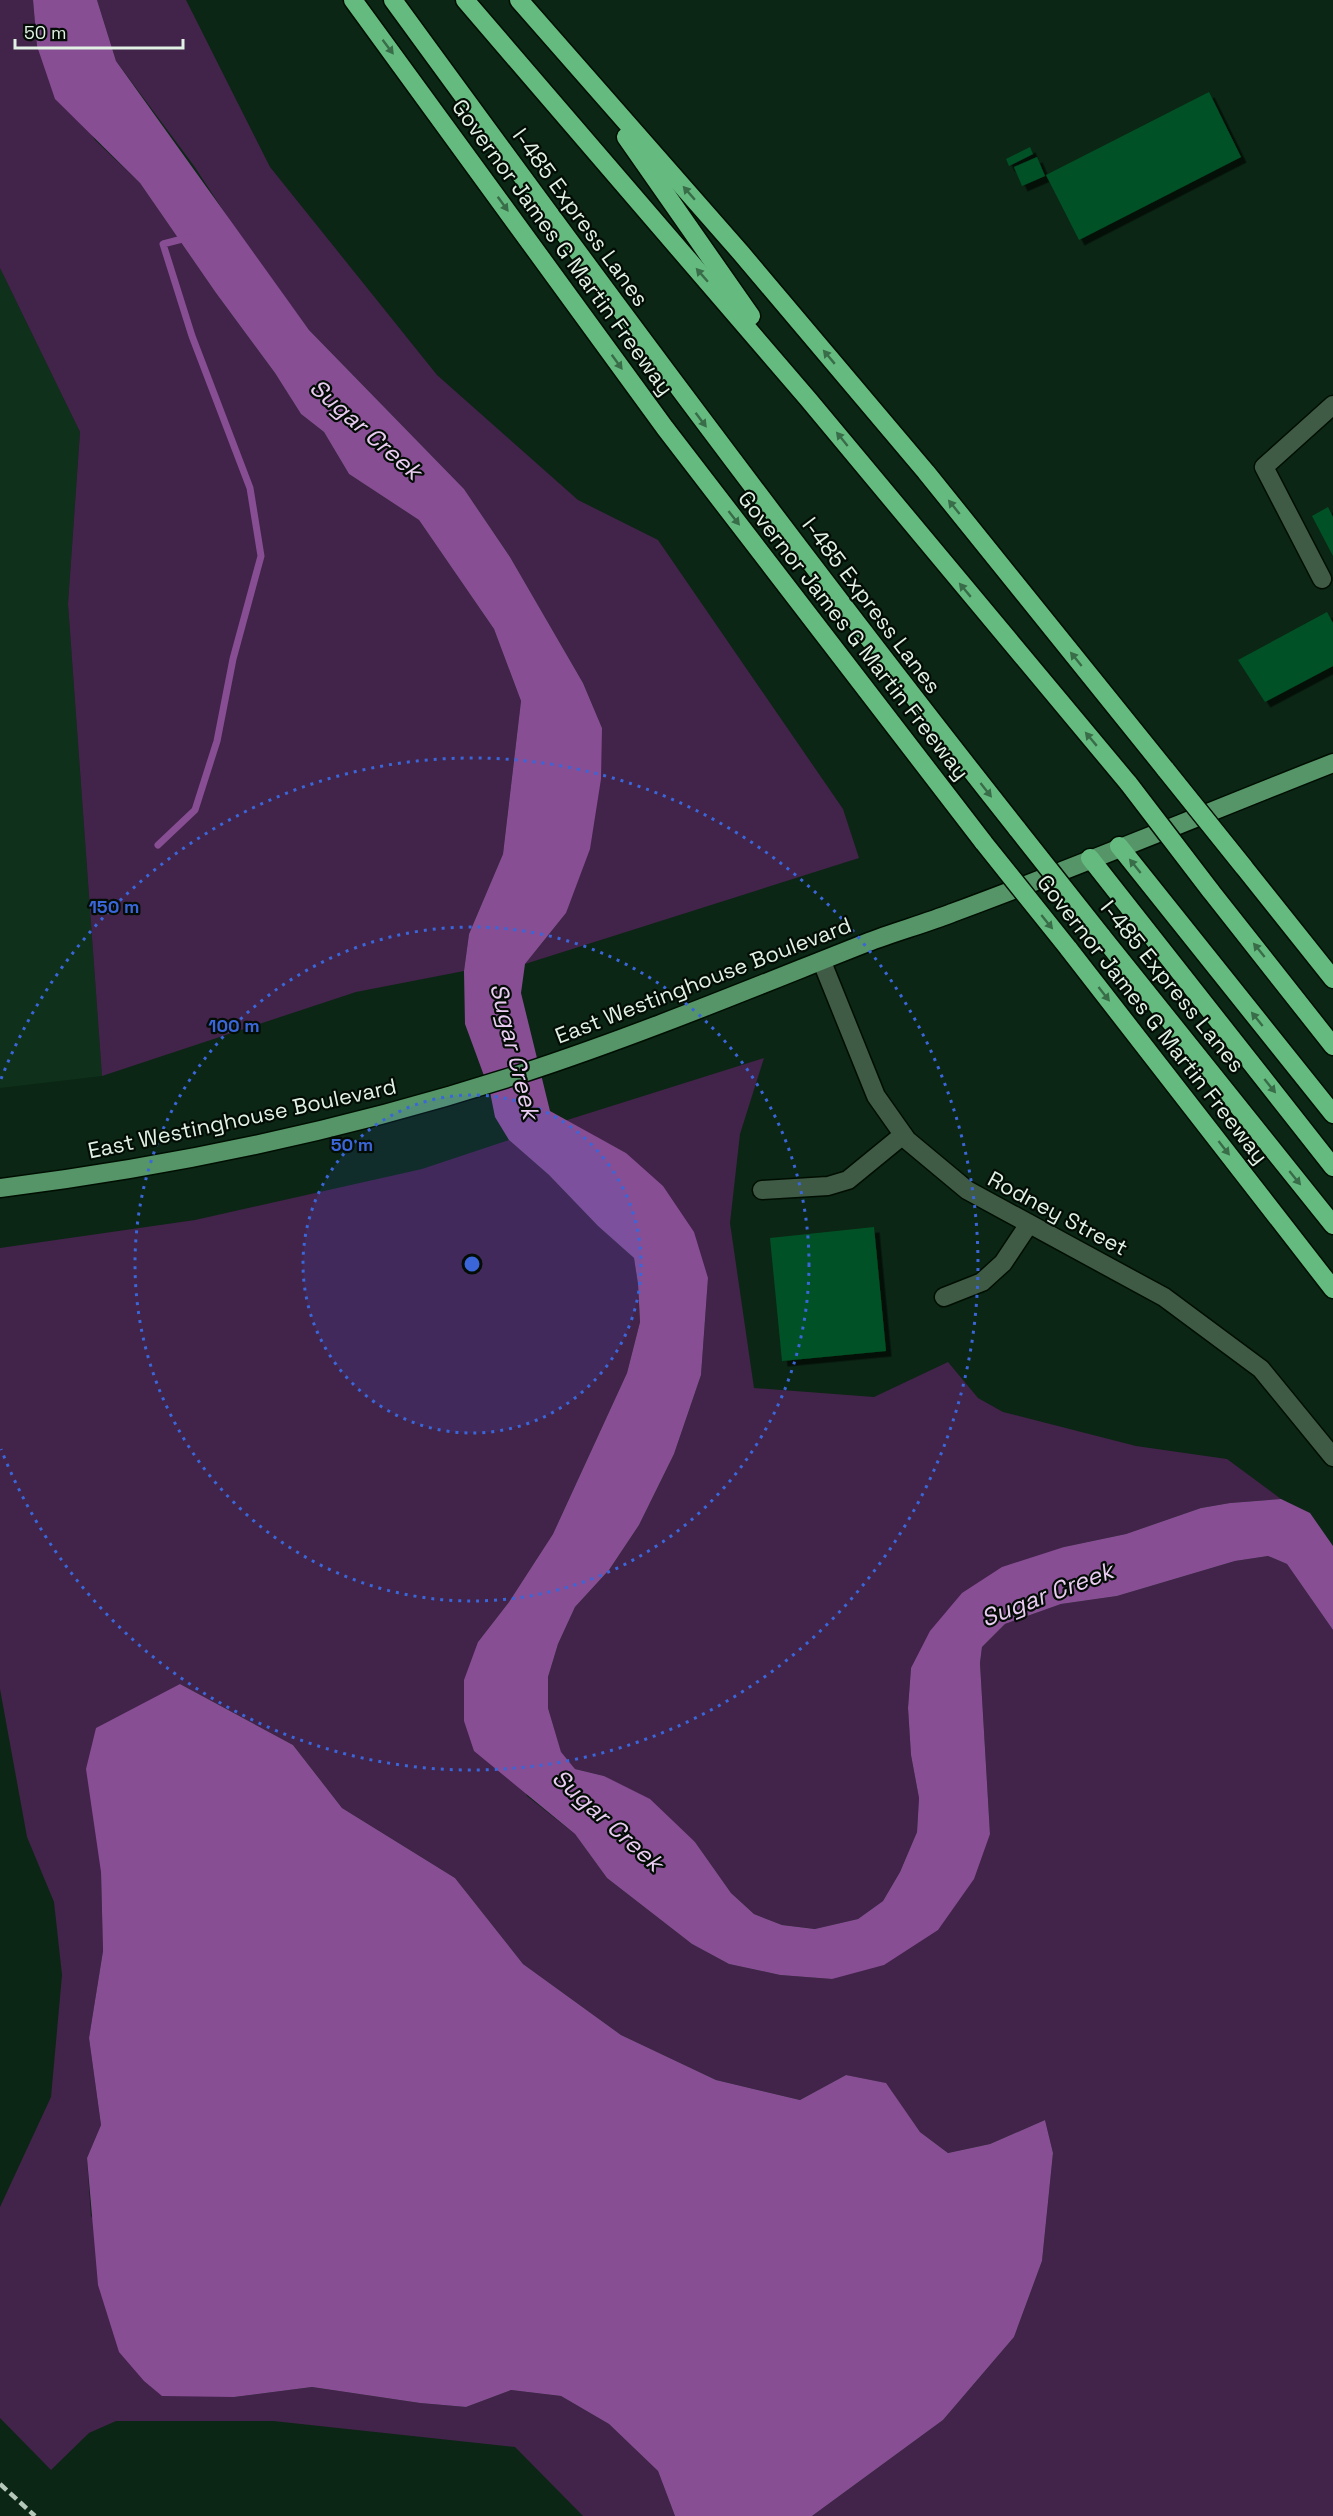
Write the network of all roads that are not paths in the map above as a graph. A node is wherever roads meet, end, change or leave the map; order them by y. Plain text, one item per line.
1 (352, 0) edge
2 (393, 0) edge
3 (465, 0) edge
4 (519, 0) edge
5 (576, 65) junction
6 (808, 399) junction
7 (1333, 405) edge
8 (1322, 579) dead end
9 (1333, 763) edge
10 (1119, 846) junction
11 (1090, 858) junction
12 (822, 962) junction
13 (1333, 979) edge
14 (1333, 1046) edge
15 (1333, 1114) edge
16 (903, 1135) junction
17 (1333, 1167) edge
18 (0, 1188) edge
19 (762, 1190) dead end
20 (1029, 1224) junction
21 (1333, 1225) edge
22 (1333, 1289) edge
23 (944, 1297) dead end
24 (1333, 1457) edge

1 -> 22 highway, Governor James G Martin Freeway, bridge
2 -> 21 highway, I-485 Express Lanes, bridge
6 -> 3 highway, I-485 Express Lanes
4 - 5 highway
5 - 6 highway
13 -> 5 highway, bridge
14 -> 6 highway, I-485 Express Lanes, bridge
7 - 8 street
9 - 10 main road, East Westinghouse Boulevard
10 - 11 main road, East Westinghouse Boulevard
15 -> 10 highway
11 - 12 main road, East Westinghouse Boulevard
11 -> 17 highway
12 - 16 street, Rodney Street
12 - 18 main road, East Westinghouse Boulevard
16 - 19 street
16 - 20 street, Rodney Street
20 - 23 street
20 - 24 street, Rodney Street

